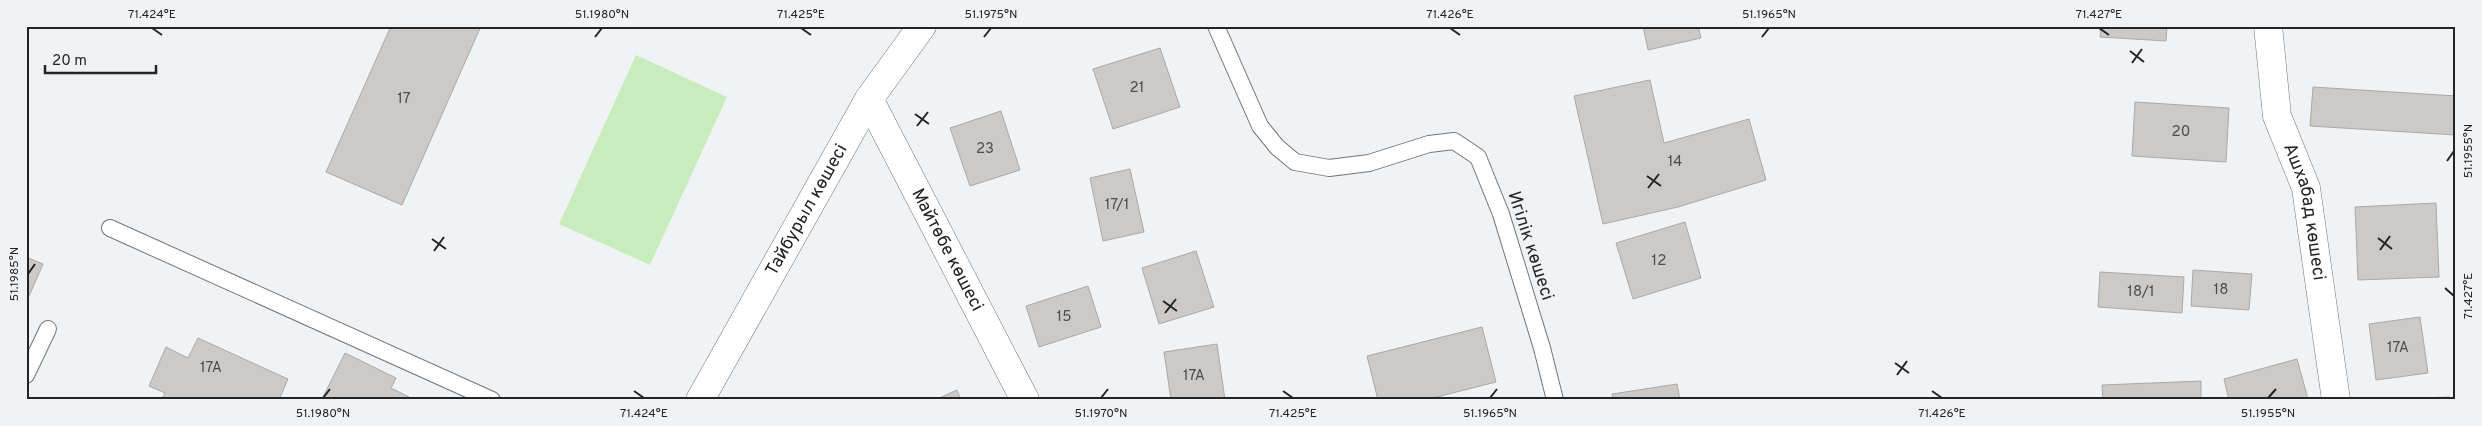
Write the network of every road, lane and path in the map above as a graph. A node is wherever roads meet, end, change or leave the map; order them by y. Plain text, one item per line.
1 (922, 26) edge
2 (1216, 26) edge
3 (2268, 26) edge
4 (869, 99) junction
5 (110, 228) dead end
6 (48, 329) dead end
7 (26, 376) edge
8 (492, 400) edge
9 (700, 400) edge
10 (1025, 400) edge
11 (1555, 400) edge
12 (2336, 400) edge

1 - 4 street, Тайбурыл көшесі
2 - 11 lane, Игілік көшесі
3 - 12 street, Ашхабад көшесі
4 - 9 street, Тайбурыл көшесі
4 - 10 street, Майтөбе көшесі
5 - 8 lane
6 - 7 lane

